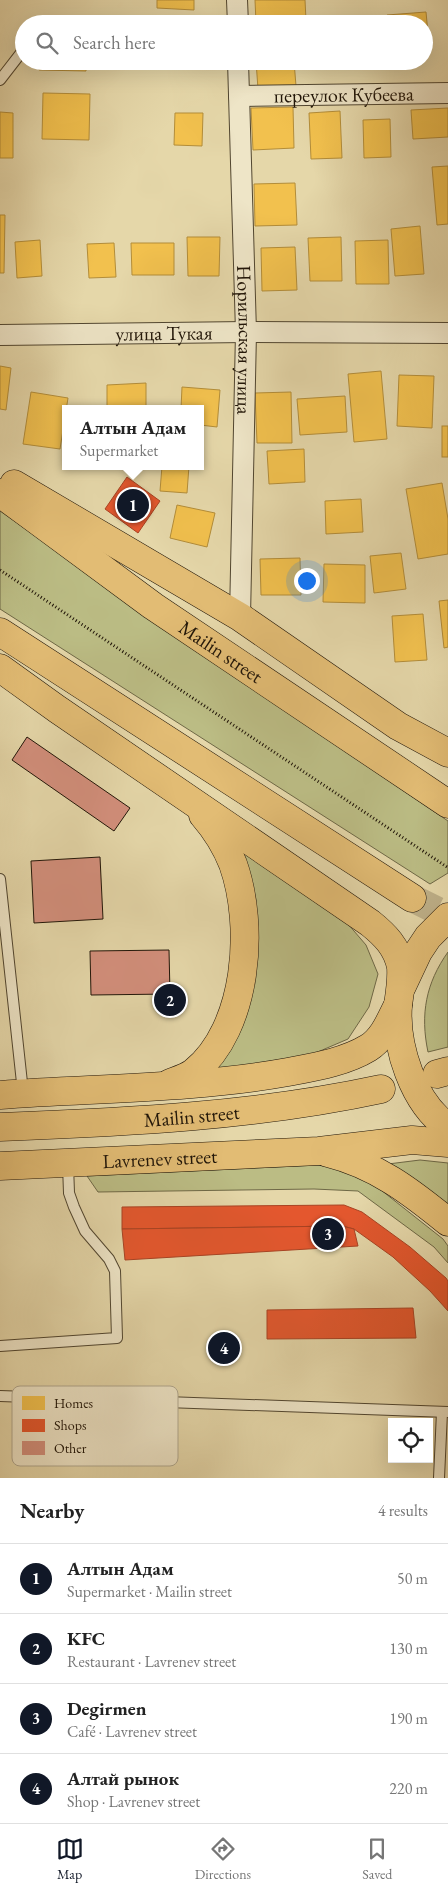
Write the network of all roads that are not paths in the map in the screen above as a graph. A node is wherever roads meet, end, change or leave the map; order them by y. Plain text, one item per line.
1 (238, 0) edge
2 (238, 15) edge
3 (15, 61) edge
4 (238, 70) edge
5 (0, 80) edge
6 (448, 93) edge
7 (239, 96) junction
8 (246, 332) junction
9 (448, 333) edge
10 (0, 335) edge
11 (0, 476) edge
12 (0, 493) edge
13 (240, 617) junction
14 (0, 632) edge
15 (0, 668) edge
16 (448, 753) edge
17 (190, 798) junction
18 (448, 804) edge
19 (0, 879) edge
20 (412, 898) tunnel mouth
21 (448, 917) edge
22 (400, 996) junction
23 (162, 1085) junction
24 (381, 1088) dead end
25 (12, 1094) edge
26 (0, 1127) edge
27 (448, 1127) edge
28 (448, 1143) edge
29 (319, 1151) junction
30 (68, 1164) junction
31 (0, 1166) edge
32 (448, 1222) edge
33 (0, 1346) edge
34 (178, 1402) edge
35 (445, 1412) edge
36 (439, 1478) edge

1 - 2 street
3 - 5 lane
4 - 7 street, Норильская улица
6 - 7 street, переулок Кубеева
7 - 8 street, Норильская улица
8 - 9 street, улица Тукая
8 - 10 street, улица Тукая
8 - 13 street, Норильская улица
11 - 13 main road
12 - 18 main road, Mailin street
13 - 16 main road
14 - 20 main road
15 - 17 main road
17 - 22 main road
17 - 23 main road
19 - 25 lane
21 - 22 main road
22 - 23 main road
22 - 27 main road
23 - 25 main road
24 - 26 main road, Mailin street
28 - 29 main road
29 - 30 main road, Lavrenev street
29 - 32 main road
30 - 31 main road, Lavrenev street
30 - 33 lane
34 - 35 lane
35 - 36 lane

